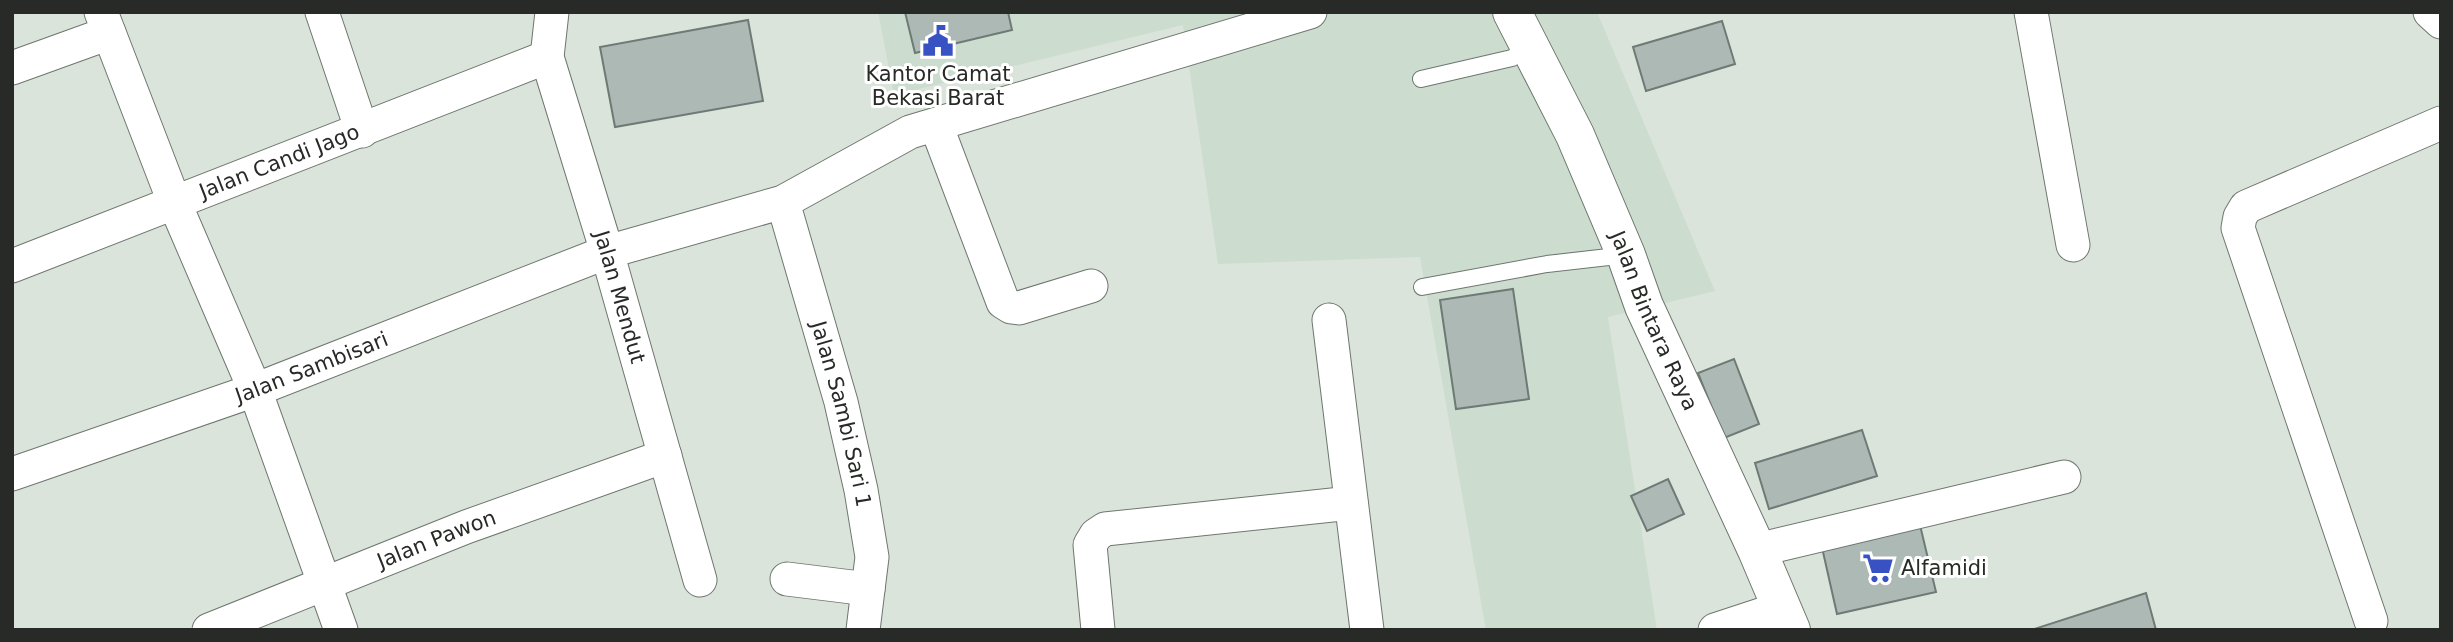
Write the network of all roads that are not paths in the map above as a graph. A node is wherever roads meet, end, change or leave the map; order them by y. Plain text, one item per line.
1 (322, 12) edge
2 (552, 12) edge
3 (1310, 12) edge
4 (1512, 12) edge
5 (2031, 12) edge
6 (2430, 12) edge
7 (2441, 22) edge
8 (105, 23) edge
9 (1529, 48) junction
10 (547, 57) junction
11 (12, 68) edge
12 (1421, 79) dead end
13 (2441, 123) edge
14 (936, 125) junction
15 (362, 131) junction
16 (783, 202) junction
17 (175, 204) junction
18 (2073, 245) dead end
19 (607, 252) junction
20 (1626, 255) junction
21 (12, 266) edge
22 (1091, 286) dead end
23 (1422, 287) dead end
24 (1329, 320) dead end
25 (254, 390) junction
26 (665, 456) junction
27 (12, 474) edge
28 (2064, 477) dead end
29 (1350, 503) junction
30 (1757, 550) junction
31 (787, 579) dead end
32 (700, 580) dead end
33 (326, 583) junction
34 (868, 589) junction
35 (1787, 619) edge
36 (2371, 621) dead end
37 (209, 630) edge
38 (341, 630) edge
39 (863, 630) edge
40 (1098, 630) edge
41 (1367, 630) edge
42 (1715, 630) edge

1 - 15 street
2 - 10 street, Jalan Mendut
3 - 14 street, Jalan Sambisari
4 - 9 main road, Jalan Bintara Raya
5 - 18 street
6 - 7 street
8 - 11 street
8 - 17 street
9 - 12 lane
9 - 20 main road, Jalan Bintara Raya
10 - 15 street, Jalan Candi Jago
10 - 19 street, Jalan Mendut
13 - 36 street
14 - 16 street, Jalan Sambisari
14 - 22 street
15 - 17 street, Jalan Candi Jago
16 - 19 street, Jalan Sambisari
16 - 34 street, Jalan Sambi Sari 1
17 - 21 street, Jalan Candi Jago
17 - 25 street
19 - 25 street, Jalan Sambisari
19 - 26 street, Jalan Mendut
20 - 23 lane
20 - 30 main road, Jalan Bintara Raya
24 - 29 street
25 - 27 street, Jalan Sambisari
25 - 33 street
26 - 32 street, Jalan Mendut
26 - 33 street, Jalan Pawon
28 - 30 street
29 - 40 street
29 - 41 street
30 - 35 main road, Jalan Bintara Raya
31 - 34 street
33 - 37 street, Jalan Pawon
33 - 38 street
34 - 39 street, Jalan Sambi Sari 1
35 - 42 street

